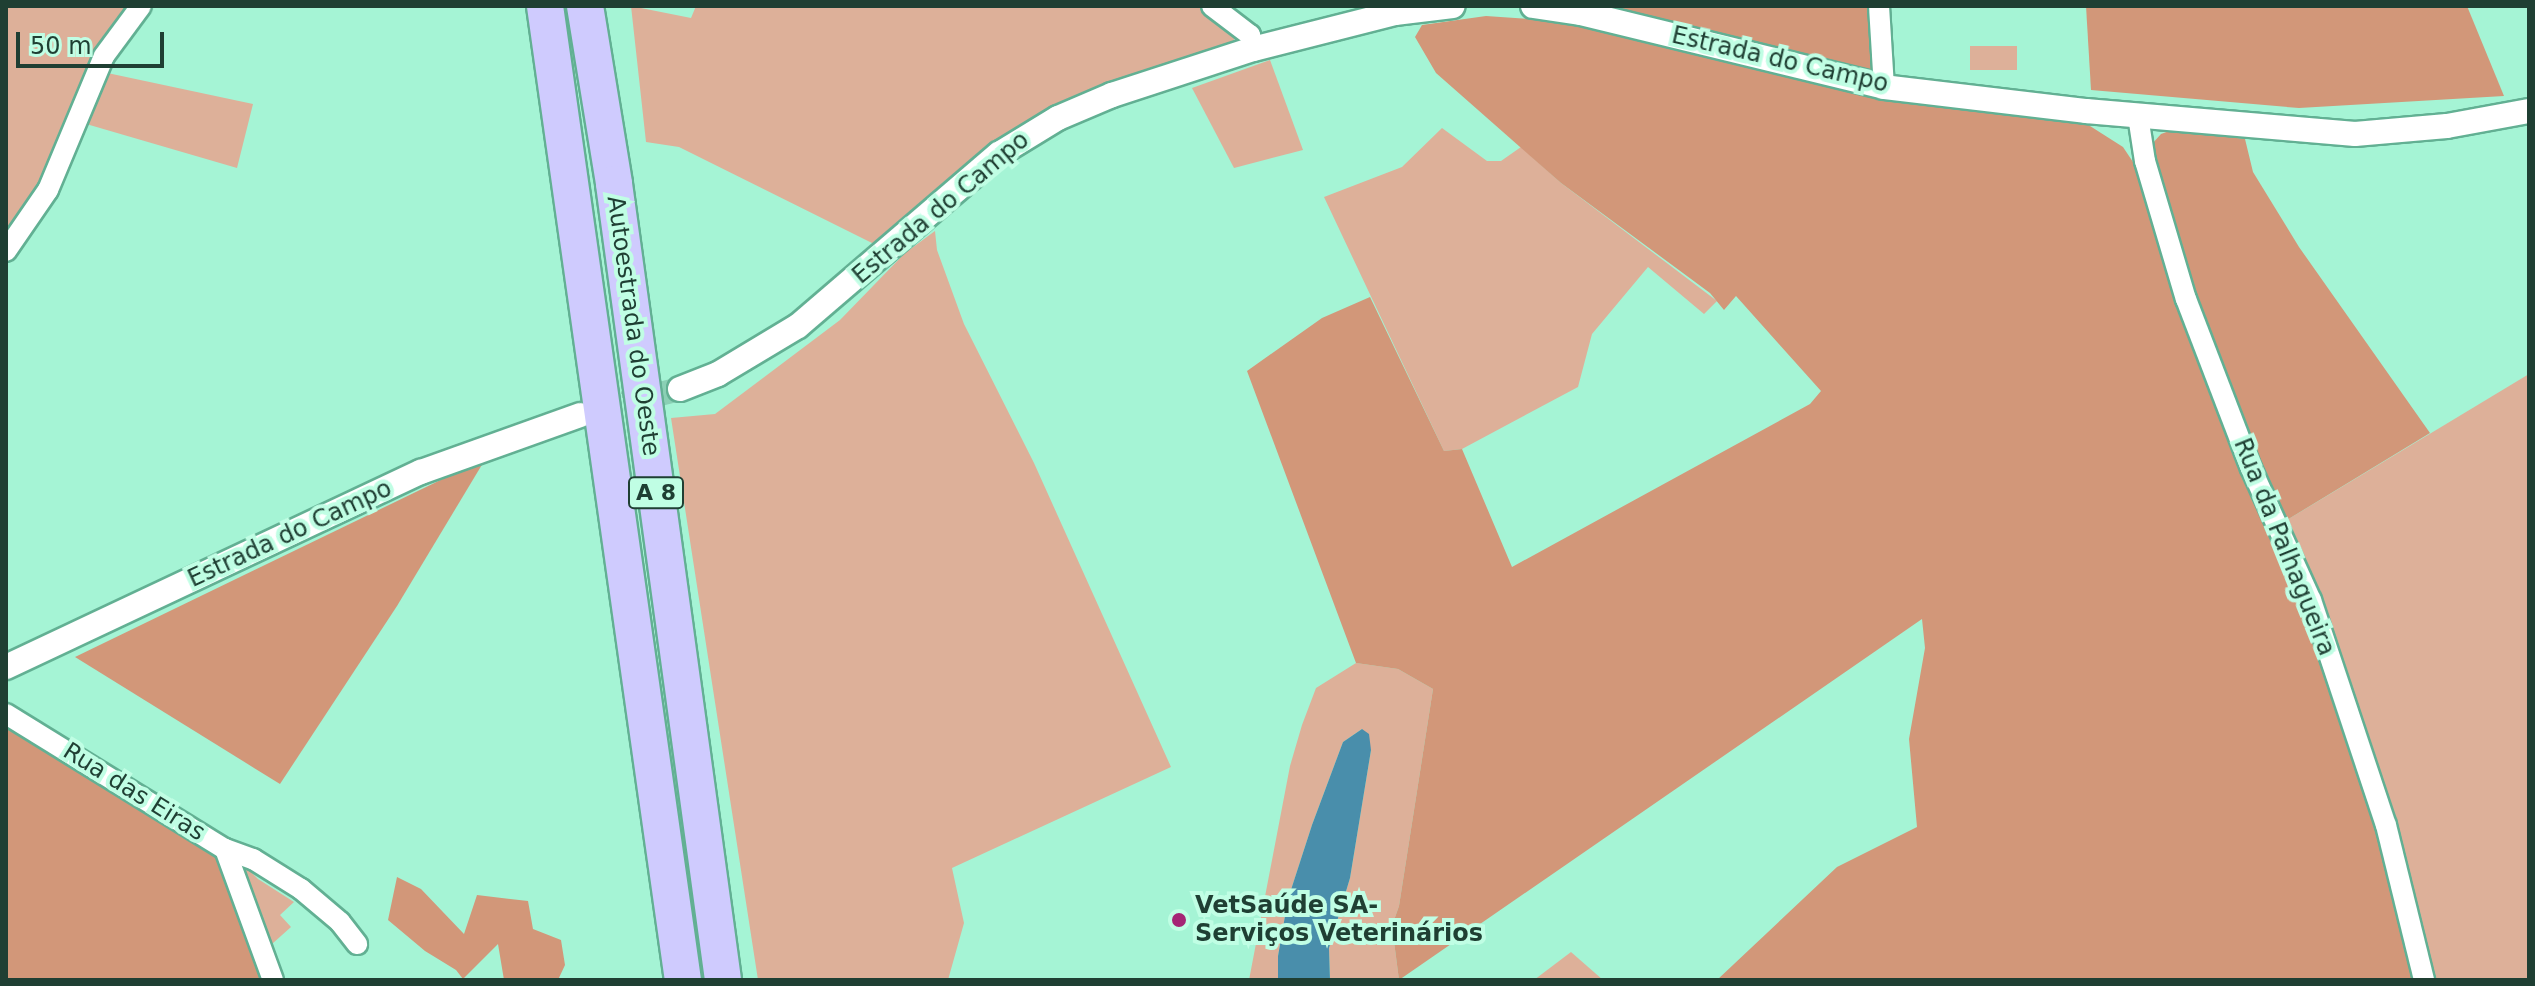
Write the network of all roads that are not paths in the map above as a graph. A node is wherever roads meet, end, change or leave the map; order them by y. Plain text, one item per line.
1 (141, 6) edge
2 (545, 6) edge
3 (585, 6) edge
4 (1212, 6) edge
5 (1453, 6) edge
6 (1533, 6) edge
7 (1879, 6) edge
8 (1253, 49) junction
9 (1884, 87) junction
10 (2529, 111) edge
11 (2138, 116) junction
12 (6, 251) edge
13 (680, 389) tunnel mouth
14 (580, 415) tunnel mouth
15 (6, 667) edge
16 (6, 714) edge
17 (225, 849) junction
18 (357, 944) dead end
19 (273, 980) edge
20 (683, 980) edge
21 (723, 980) edge
22 (2424, 980) edge

1 - 12 street
2 - 20 highway, Autoestrada do Oeste / A 8
3 - 21 highway, Autoestrada do Oeste / A 8
4 - 8 street
5 - 8 street, Estrada do Campo
6 - 9 street, Estrada do Campo
7 - 9 street
8 - 13 street, Estrada do Campo
9 - 11 street, Estrada do Campo
10 - 11 street, Estrada do Campo
11 - 22 street, Rua da Palhagueira
14 - 15 street, Estrada do Campo
16 - 17 street, Rua das Eiras
17 - 18 street
17 - 19 street, Rua das Eiras

